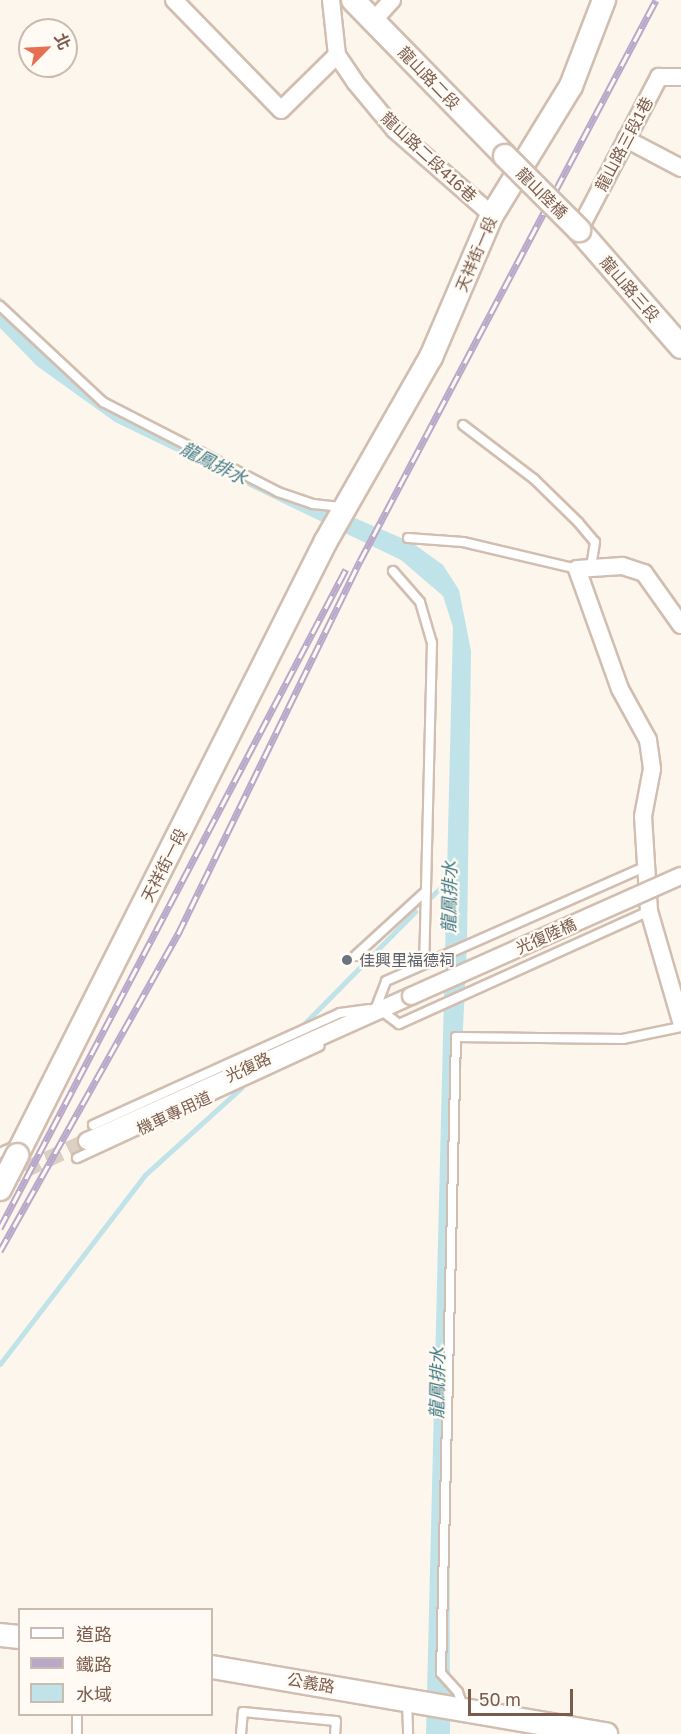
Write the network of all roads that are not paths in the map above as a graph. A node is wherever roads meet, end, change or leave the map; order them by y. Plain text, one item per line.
1 (331, 0) edge
2 (353, 0) edge
3 (392, 0) edge
4 (604, 0) edge
5 (181, 2) edge
6 (374, 20) junction
7 (337, 55) junction
8 (681, 77) edge
9 (626, 139) junction
10 (505, 156) joint
11 (681, 168) edge
12 (492, 215) junction
13 (579, 230) junction
14 (0, 306) edge
15 (681, 347) edge
16 (462, 425) dead end
17 (346, 507) junction
18 (408, 538) dead end
19 (584, 568) junction
20 (393, 571) dead end
21 (681, 625) edge
22 (647, 866) junction
23 (681, 876) edge
24 (426, 891) junction
25 (649, 911) junction
26 (355, 956) dead end
27 (428, 961) junction
28 (411, 996) joint
29 (377, 1008) junction
30 (681, 1021) edge
31 (681, 1027) edge
32 (93, 1125) dead end
33 (87, 1141) tunnel mouth
34 (14, 1150) edge
35 (77, 1158) dead end
36 (0, 1189) edge
37 (0, 1635) edge
38 (18, 1637) edge
39 (213, 1667) edge
40 (408, 1700) junction
41 (459, 1709) junction
42 (77, 1716) edge
43 (77, 1734) edge
44 (242, 1734) edge
45 (335, 1734) edge
46 (408, 1734) edge
47 (606, 1734) edge

1 - 7 street
2 - 6 street, 龍山路二段
3 - 6 street
4 - 12 street, 天祥街一段
5 - 7 street
6 - 10 street, 龍山路二段
7 - 12 street, 龍山路二段416巷
8 - 9 street, 龍山路三段1巷
9 - 11 street
9 - 13 street, 龍山路三段1巷
10 - 13 street, 龍山陸橋, bridge
12 - 17 street, 天祥街一段
13 - 15 street, 龍山路三段
14 - 17 lane
16 - 19 lane
17 - 34 street, 天祥街一段
18 - 19 lane
19 - 21 street
19 - 22 street
20 - 24 lane
22 - 25 street
22 - 27 lane
23 - 28 street, 光復陸橋, bridge
24 - 26 lane
24 - 27 lane
25 - 29 lane
25 - 30 street
27 - 29 lane
28 - 29 street, 光復路
29 - 32 lane, 機車專用道
29 - 33 street, 光復路
29 - 35 lane, 機車專用道
31 - 41 lane
34 - 36 street, 天祥街一段, bridge
37 - 38 street
39 - 40 street, 公義路
40 - 41 street, 公義路
40 - 46 lane
41 - 47 street
42 - 43 lane
44 - 45 lane

